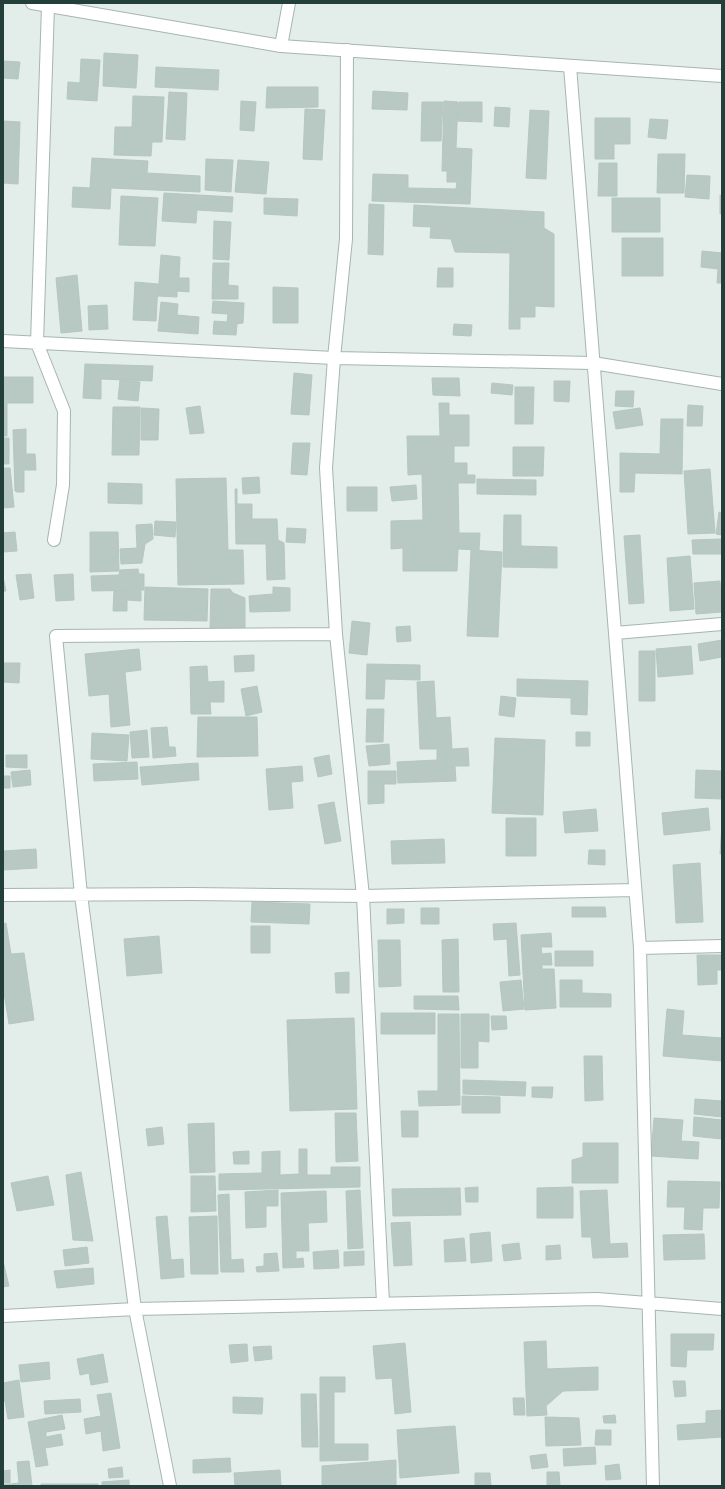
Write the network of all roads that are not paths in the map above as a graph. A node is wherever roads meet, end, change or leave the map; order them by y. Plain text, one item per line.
1 (32, 3) edge
2 (289, 3) edge
3 (48, 6) junction
4 (281, 46) junction
5 (347, 50) junction
6 (570, 66) junction
7 (722, 76) edge
8 (3, 341) edge
9 (37, 343) junction
10 (334, 358) junction
11 (593, 363) junction
12 (722, 384) edge
13 (54, 540) dead end
14 (722, 624) edge
15 (615, 633) junction
16 (336, 634) junction
17 (635, 890) junction
18 (3, 895) edge
19 (81, 895) junction
20 (363, 896) junction
21 (722, 946) edge
22 (640, 948) junction
23 (649, 1303) junction
24 (383, 1304) junction
25 (135, 1309) junction
26 (722, 1309) edge
27 (3, 1316) edge
28 (170, 1486) edge
29 (653, 1486) edge

1 - 3 street
2 - 4 street
3 - 4 street
3 - 9 street
4 - 5 street
5 - 6 street
5 - 10 street
6 - 7 street
6 - 11 street
8 - 9 street
9 - 10 street
9 - 13 street
10 - 11 street
10 - 16 street
11 - 12 street
11 - 15 street
14 - 15 street
15 - 17 street
16 - 19 street
16 - 20 street
17 - 20 street
17 - 22 street
18 - 19 street
19 - 20 street
19 - 25 street
20 - 24 street
21 - 22 street
22 - 23 street
23 - 24 street
23 - 26 street
23 - 29 street
24 - 25 street
25 - 27 street
25 - 28 street

